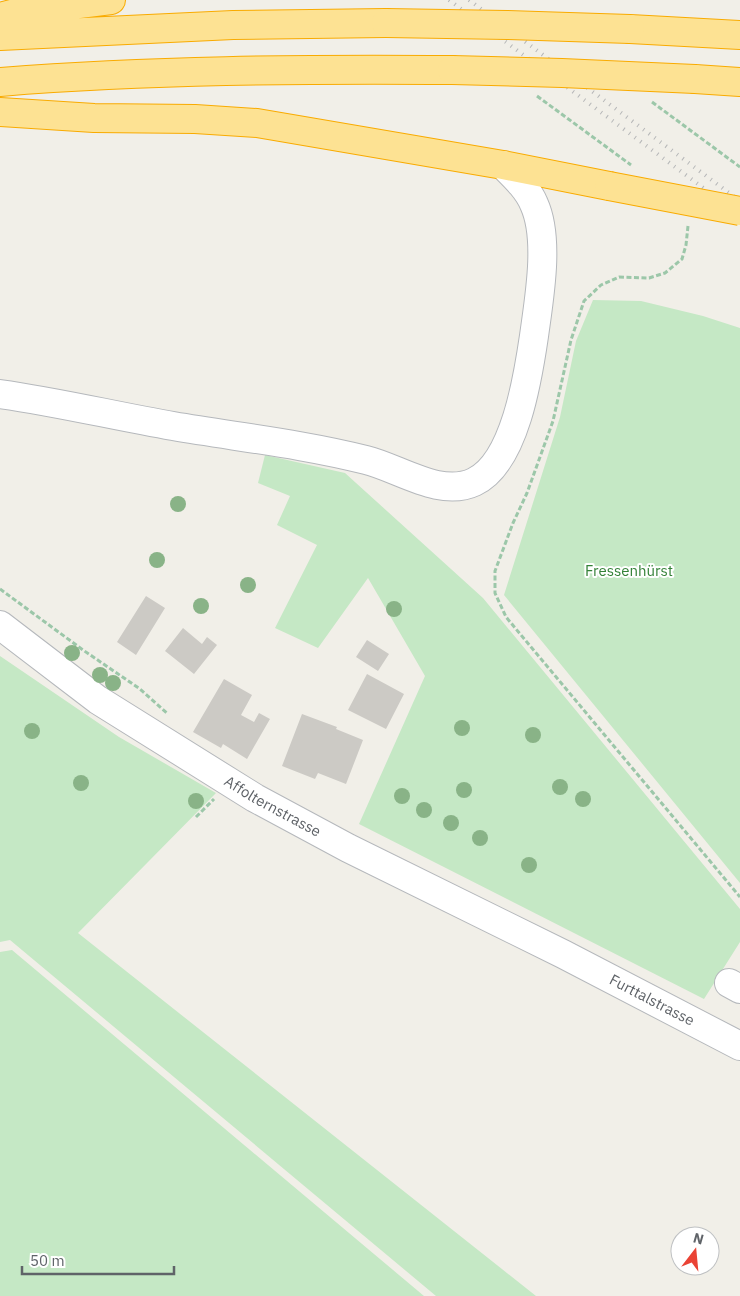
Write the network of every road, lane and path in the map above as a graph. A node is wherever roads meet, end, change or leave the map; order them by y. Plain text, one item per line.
1 (111, 0) edge
2 (0, 17) edge
3 (740, 35) edge
4 (0, 36) edge
5 (0, 82) edge
6 (740, 82) edge
7 (534, 94) dead end
8 (0, 112) edge
9 (503, 165) junction
10 (631, 165) dead end
11 (740, 211) edge
12 (686, 218) dead end
13 (0, 394) edge
14 (0, 589) edge
15 (0, 625) edge
16 (171, 718) dead end
17 (740, 897) edge
18 (563, 954) joint
19 (740, 1046) edge

1 - 2 highway
3 - 4 highway, bridge
5 - 6 highway, bridge
7 - 10 path
8 - 9 highway
9 - 11 highway, bridge
9 - 13 street
12 - 17 path
14 - 16 path
15 - 18 street, Affolternstrasse
18 - 19 street, Furttalstrasse

